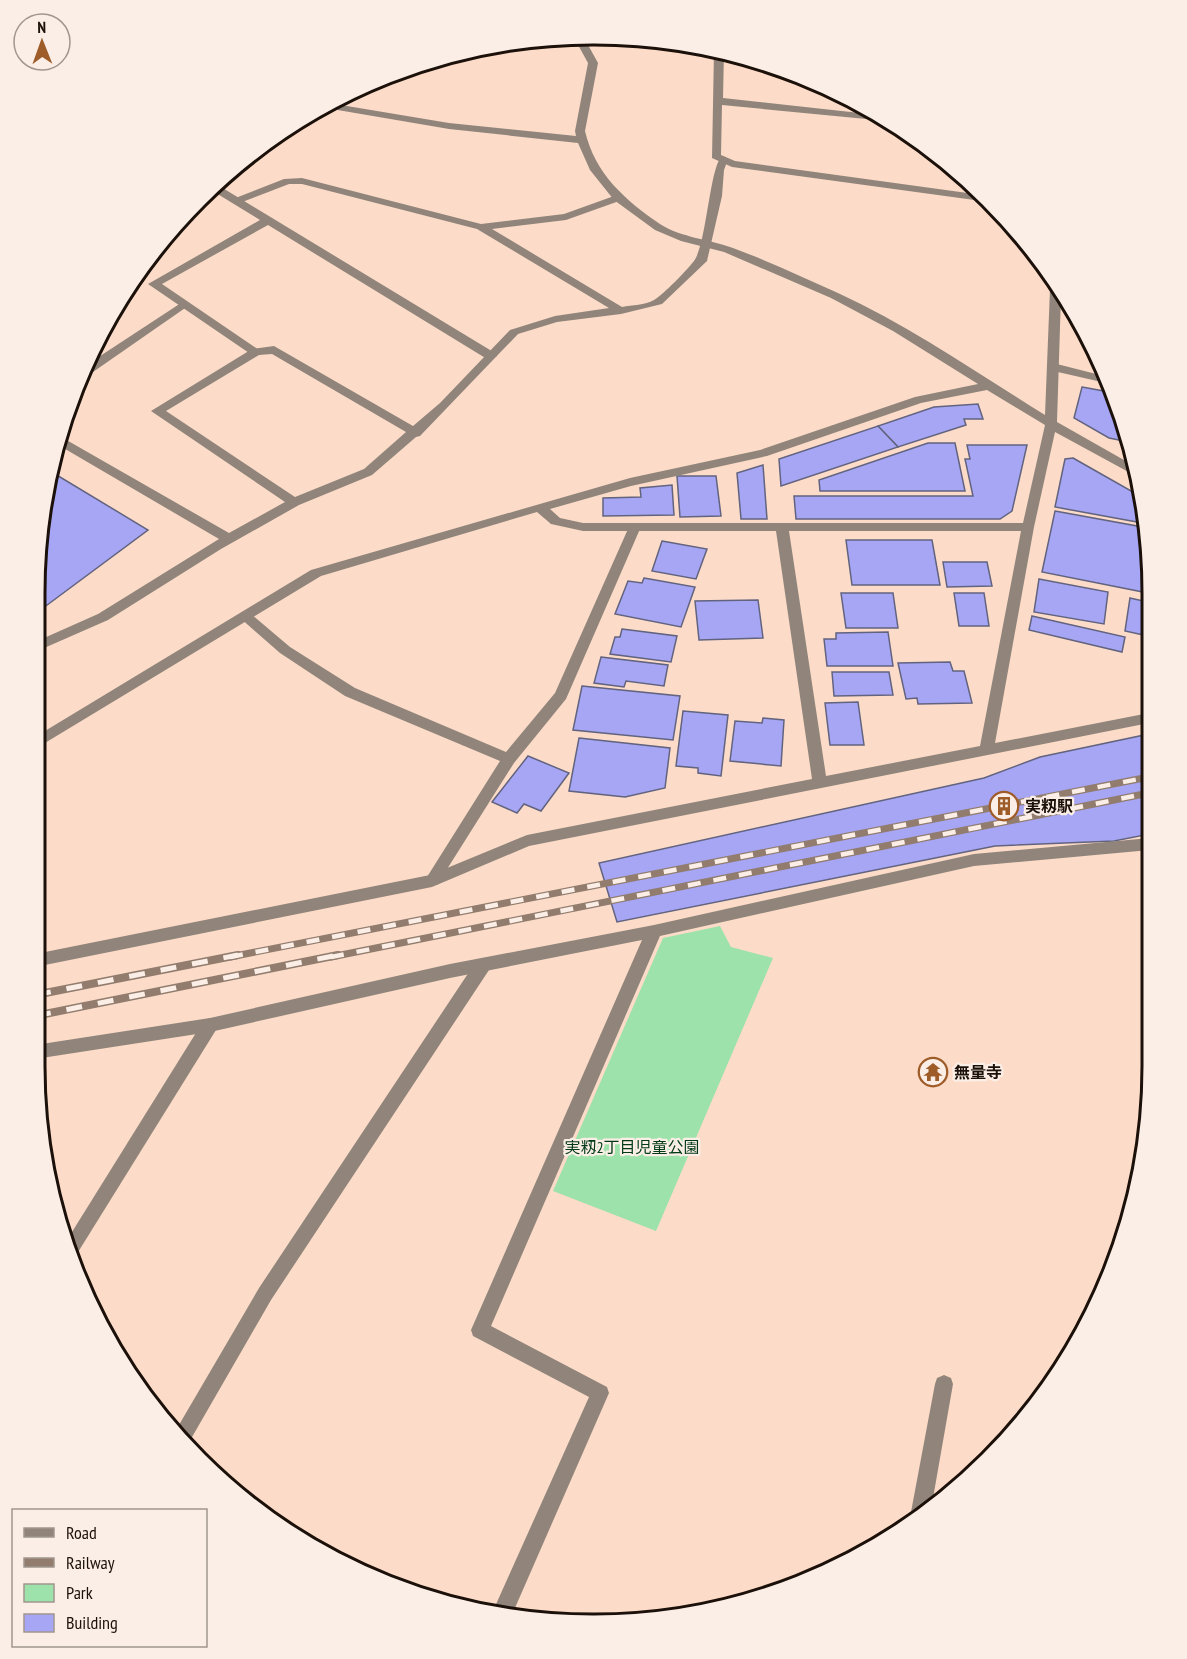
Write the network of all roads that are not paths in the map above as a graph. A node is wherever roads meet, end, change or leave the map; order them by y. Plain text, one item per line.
1 (583, 45) edge
2 (719, 60) edge
3 (718, 101) junction
4 (340, 108) edge
5 (866, 117) edge
6 (582, 140) junction
7 (723, 159) junction
8 (221, 191) edge
9 (618, 198) junction
10 (973, 198) edge
11 (237, 201) junction
12 (268, 220) junction
13 (482, 227) junction
14 (706, 244) junction
15 (1056, 298) edge
16 (184, 304) junction
17 (621, 311) junction
18 (256, 352) junction
19 (491, 356) junction
20 (96, 364) edge
21 (1053, 367) junction
22 (1097, 378) edge
23 (990, 386) junction
24 (1051, 424) junction
25 (416, 433) junction
26 (66, 445) edge
27 (1127, 467) edge
28 (294, 502) junction
29 (539, 507) junction
30 (782, 527) junction
31 (1028, 527) junction
32 (634, 528) junction
33 (229, 538) junction
34 (246, 617) junction
35 (45, 642) edge
36 (1142, 719) edge
37 (45, 737) edge
38 (987, 749) junction
39 (509, 759) junction
40 (819, 784) junction
41 (1142, 845) edge
42 (432, 881) junction
43 (654, 931) junction
44 (45, 959) edge
45 (483, 965) junction
46 (210, 1024) junction
47 (45, 1050) edge
48 (75, 1245) edge
49 (944, 1384) dead end
50 (185, 1431) edge
51 (922, 1504) edge
52 (505, 1606) edge

1 - 6 street
2 - 3 street
3 - 5 street
3 - 7 street
4 - 6 street
6 - 9 street
7 - 10 street
7 - 14 street
8 - 11 street
9 - 13 street
9 - 14 street
11 - 12 street
11 - 13 street
12 - 16 street
12 - 19 street
13 - 17 street
14 - 17 street
14 - 23 street
15 - 21 street
16 - 18 street
16 - 20 street
17 - 19 street
18 - 25 street
18 - 28 street
19 - 25 street
21 - 22 street
21 - 24 street
23 - 24 street
23 - 29 street
24 - 27 street
24 - 31 street
25 - 28 street
26 - 33 street
28 - 33 street
29 - 32 street
29 - 34 street
30 - 31 street
30 - 32 street
30 - 40 street
31 - 38 street
32 - 39 street
33 - 35 street
34 - 37 street
34 - 39 street
36 - 38 street
38 - 40 street
39 - 42 street
40 - 42 street
41 - 43 street
42 - 44 street
43 - 45 street
43 - 52 street
45 - 46 street
45 - 50 street
46 - 47 street
46 - 48 street
49 - 51 street

